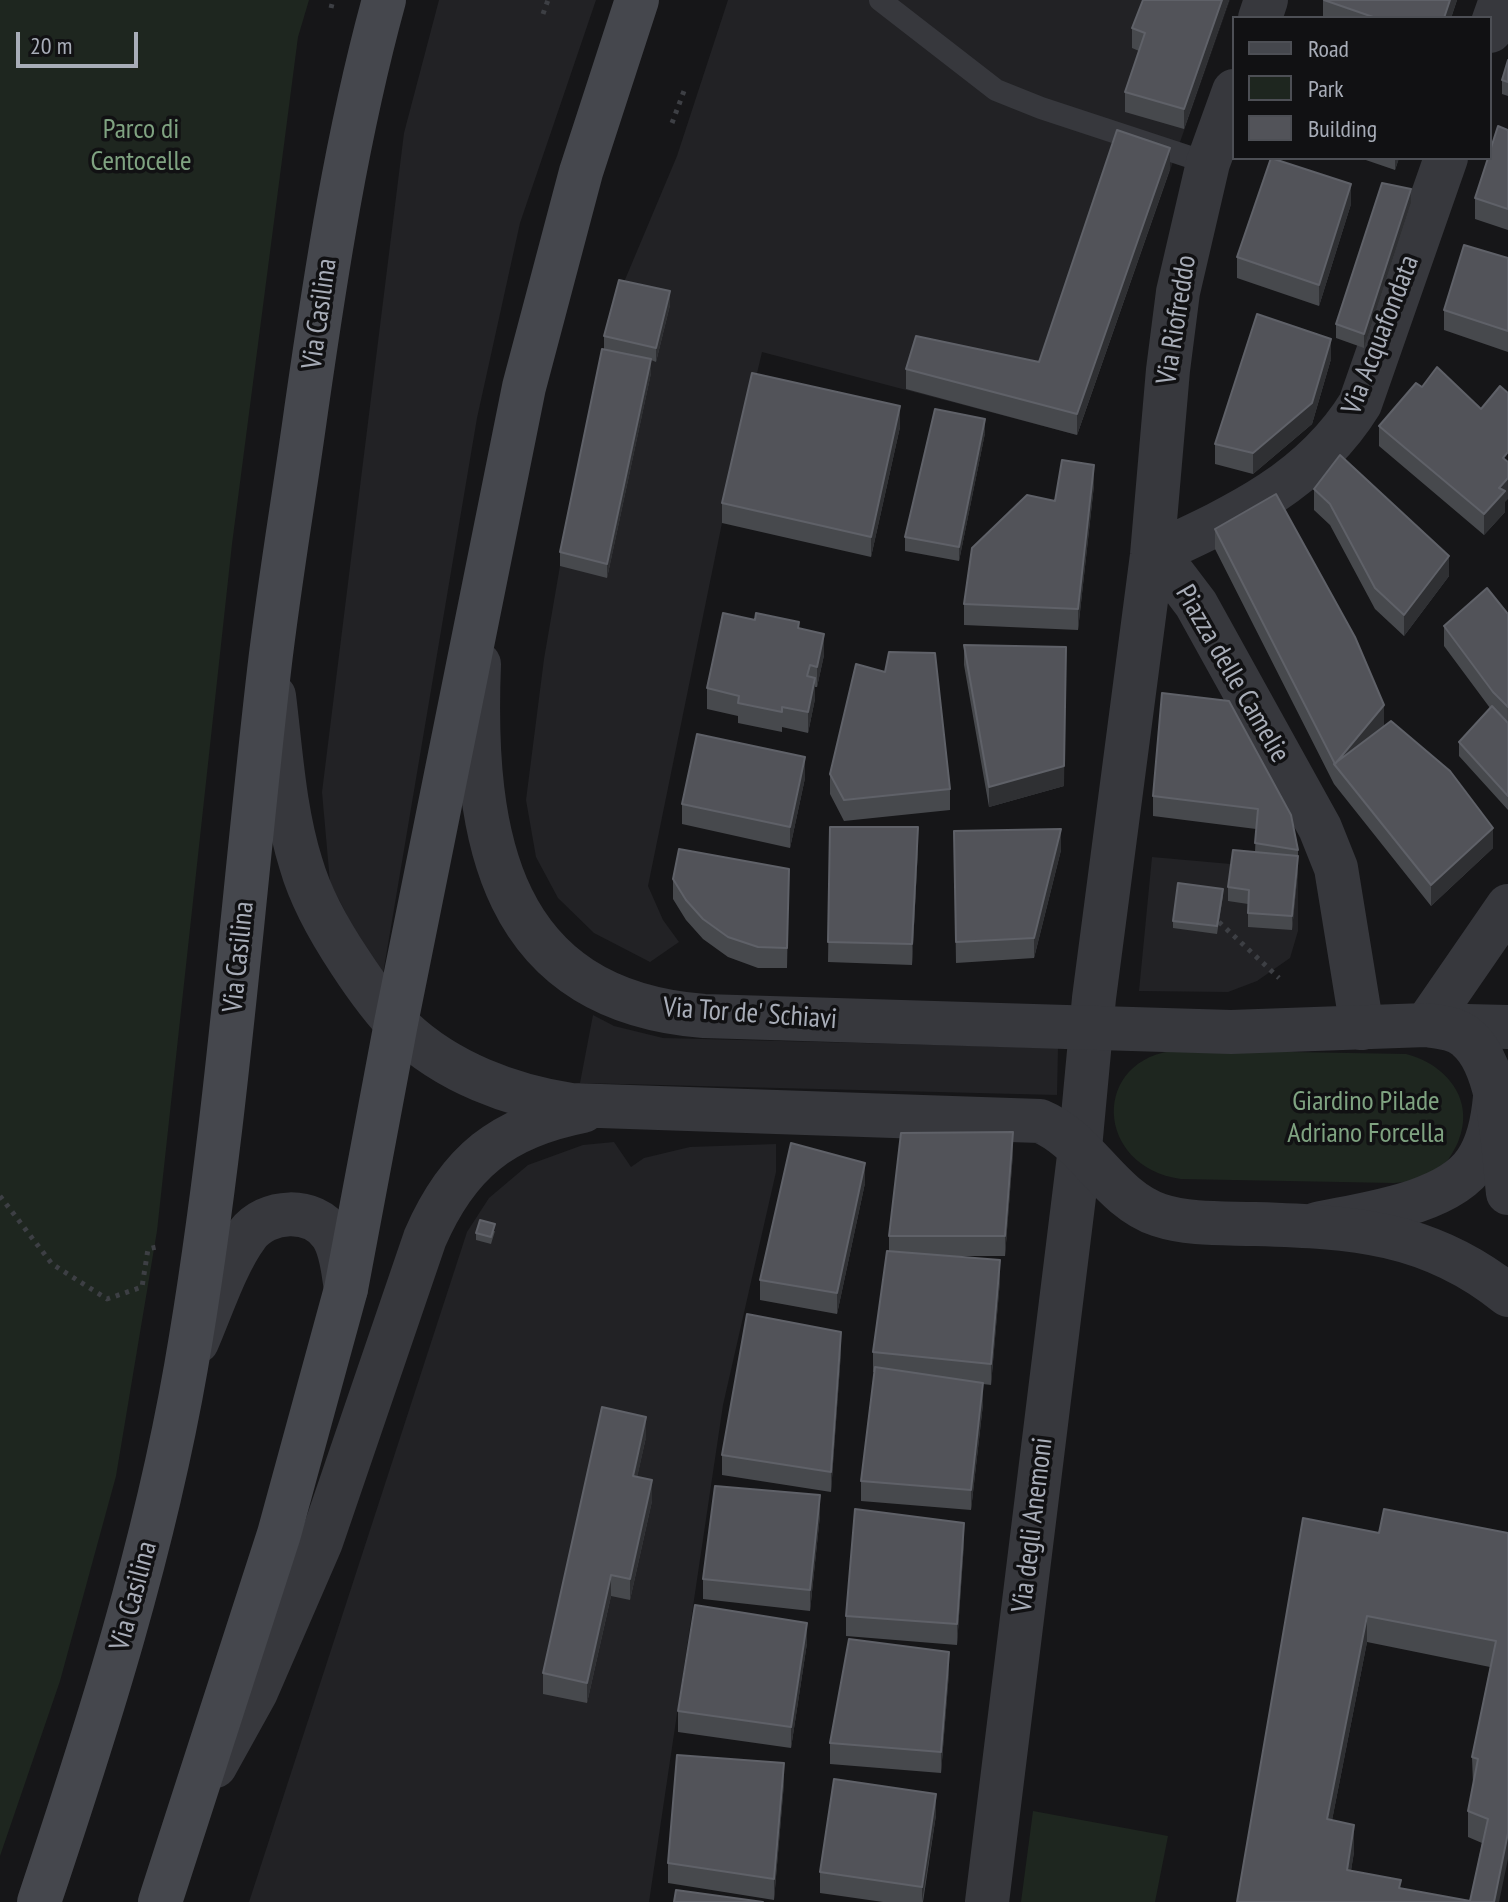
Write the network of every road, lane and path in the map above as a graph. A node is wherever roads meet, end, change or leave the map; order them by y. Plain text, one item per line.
1 (333, 0) edge
2 (384, 0) edge
3 (548, 0) edge
4 (637, 0) edge
5 (880, 0) edge
6 (1501, 0) edge
7 (331, 8) dead end
8 (543, 14) dead end
9 (1492, 25) edge
10 (684, 91) dead end
11 (1232, 97) edge
12 (672, 123) dead end
13 (1445, 160) edge
14 (1208, 163) junction
15 (1152, 555) junction
16 (488, 558) junction
17 (270, 667) junction
18 (1508, 906) edge
19 (1219, 922) edge
20 (1279, 978) dead end
21 (396, 1023) junction
22 (1426, 1025) junction
23 (1508, 1027) edge
24 (1362, 1028) junction
25 (1090, 1029) junction
26 (1495, 1097) junction
27 (616, 1108) junction
28 (1080, 1148) junction
29 (1508, 1193) edge
30 (0, 1196) edge
31 (1307, 1226) junction
32 (166, 1246) dead end
33 (346, 1289) junction
34 (1508, 1295) edge
35 (186, 1366) junction
36 (192, 1801) junction
37 (39, 1902) edge
38 (160, 1902) edge
39 (987, 1902) edge

1 - 7 path
2 - 17 main road, Via Casilina
3 - 8 path
4 - 16 main road
5 - 14 lane
6 - 9 street
10 - 12 path
11 - 14 street, Via Riofreddo
13 - 15 street, Via Acquafondata
14 - 15 street, Via Riofreddo
15 - 24 street, Piazza delle Camelie
15 - 25 street, Piazza delle Camelie
16 - 21 main road
16 - 25 street, Via Tor de' Schiavi
17 - 21 street
17 - 35 main road, Via Casilina
18 - 22 street
19 - 20 path
21 - 27 street
21 - 33 main road
22 - 23 street
22 - 24 street
22 - 26 street
24 - 25 street
25 - 28 street, Piazza delle Camelie
26 - 29 street
26 - 31 street
27 - 28 street
27 - 36 street
28 - 31 street
28 - 39 street, Via degli Anemoni
30 - 32 path
31 - 34 street
33 - 35 street
33 - 36 main road
35 - 37 main road, Via Casilina
36 - 38 main road

